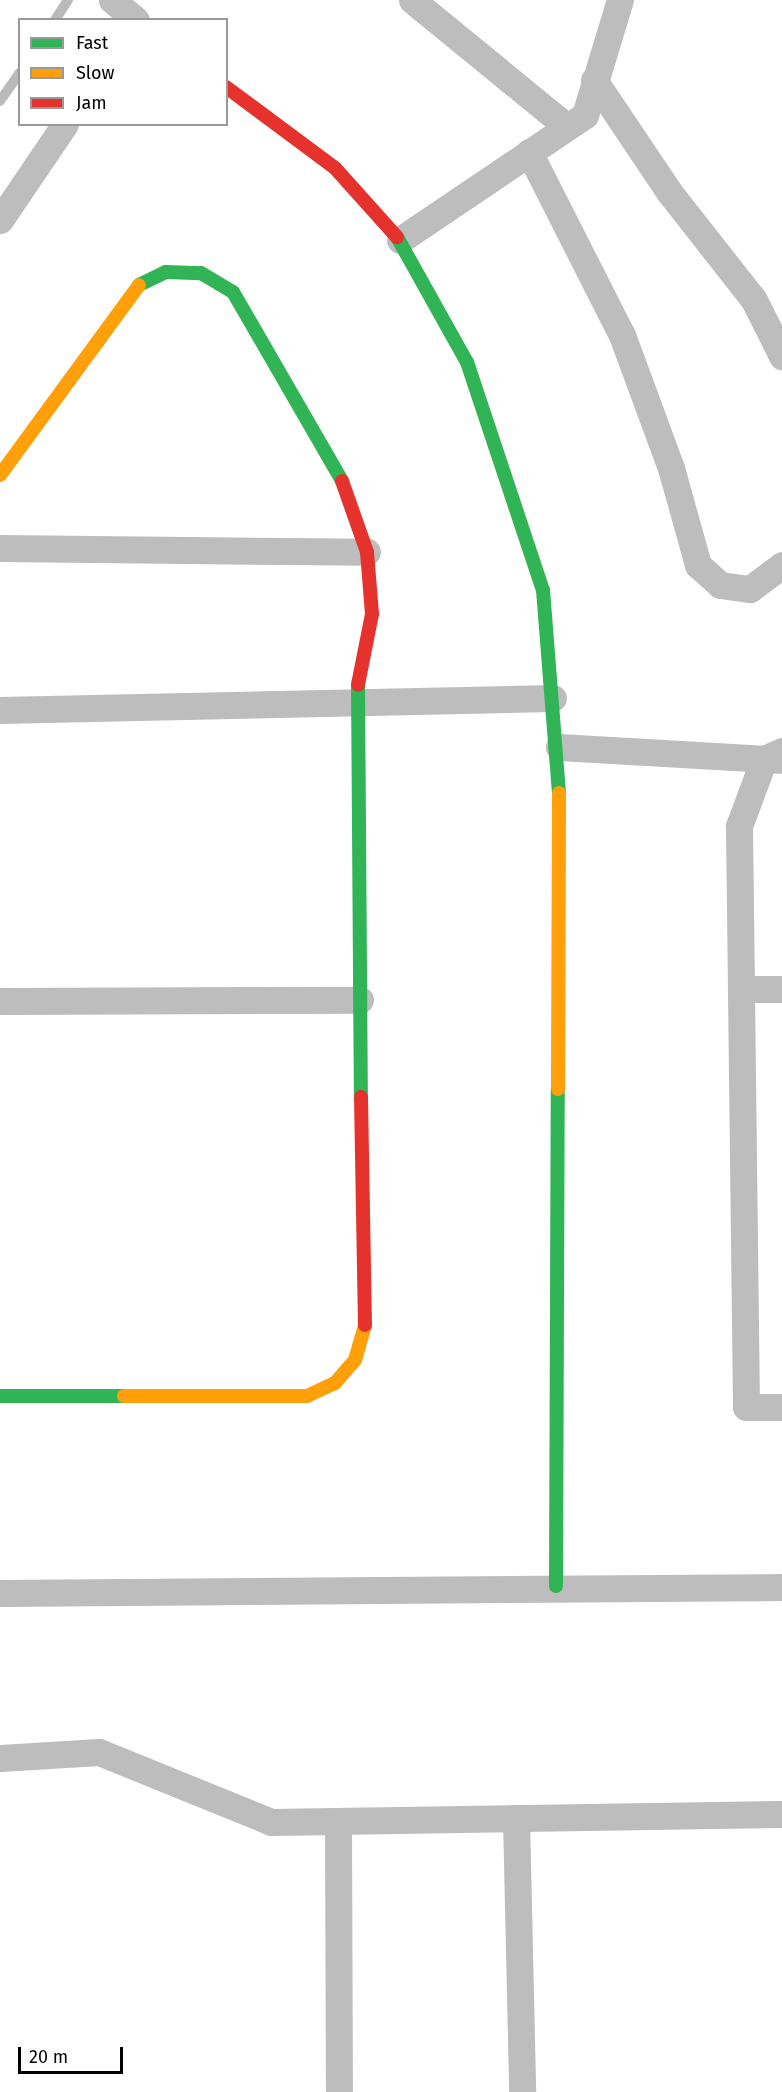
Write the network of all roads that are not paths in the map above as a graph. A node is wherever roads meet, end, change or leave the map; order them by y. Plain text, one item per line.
1 (112, 0) edge
2 (151, 0) edge
3 (412, 0) edge
4 (620, 0) edge
5 (134, 18) edge
6 (138, 18) edge
7 (594, 80) junction
8 (228, 88) edge
9 (64, 126) edge
10 (567, 127) junction
11 (529, 152) junction
12 (0, 220) edge
13 (400, 240) junction
14 (782, 356) edge
15 (0, 475) edge
16 (0, 548) edge
17 (367, 552) junction
18 (782, 565) edge
19 (554, 698) junction
20 (355, 702) junction
21 (0, 710) edge
22 (559, 747) junction
23 (776, 757) edge
24 (741, 989) junction
25 (782, 989) edge
26 (360, 1000) junction
27 (0, 1001) edge
28 (0, 1396) edge
29 (782, 1407) edge
30 (556, 1586) junction
31 (782, 1587) edge
32 (0, 1593) edge
33 (0, 1758) edge
34 (782, 1815) edge
35 (516, 1818) junction
36 (338, 1821) junction
37 (339, 2092) edge
38 (522, 2092) edge

1 - 5 street
2 - 6 street
3 - 10 street
4 - 7 street
7 - 10 street
7 - 14 street
8 - 13 street
9 - 12 street
10 - 11 street
11 - 13 street
11 - 18 street
13 - 19 street
15 - 17 street
16 - 17 street
17 - 20 street
19 - 20 street
19 - 22 street
20 - 21 street
20 - 26 street
22 - 23 street
22 - 30 street
23 - 24 street
24 - 25 street
24 - 29 street
26 - 27 street
26 - 28 street
30 - 31 street
30 - 32 street
33 - 36 street
34 - 35 street
35 - 36 street
35 - 38 street
36 - 37 street

